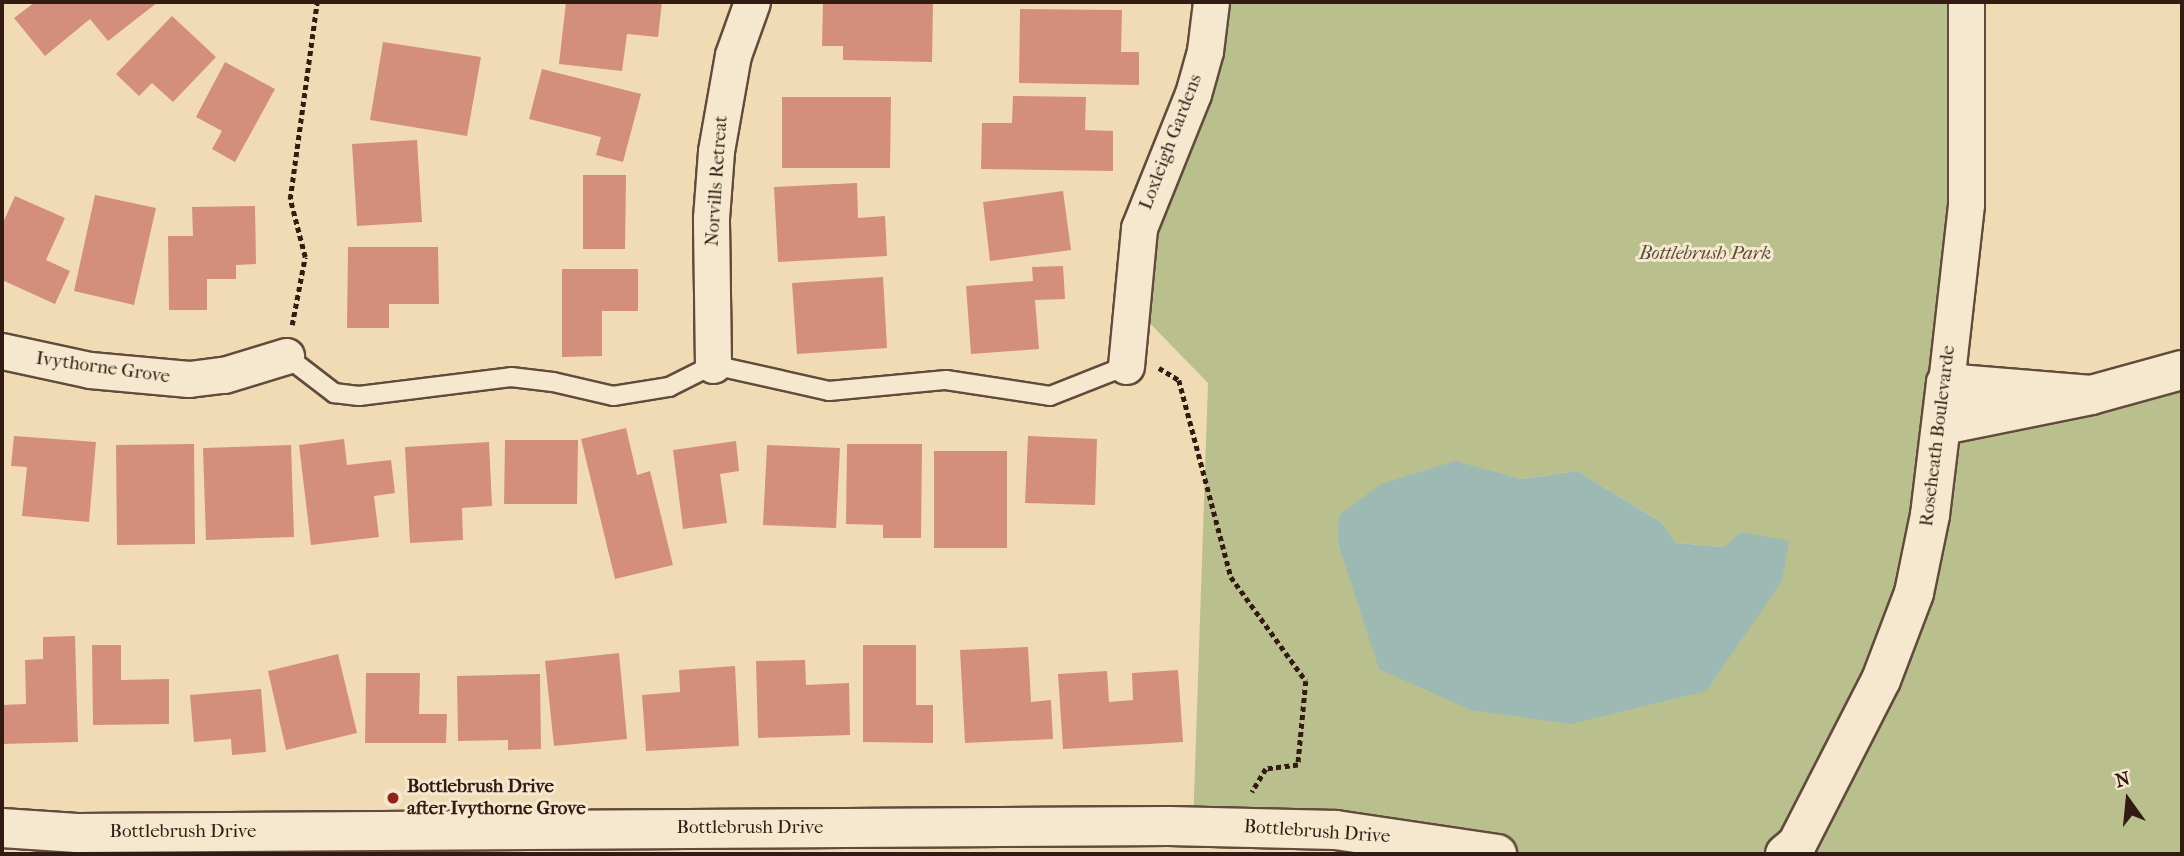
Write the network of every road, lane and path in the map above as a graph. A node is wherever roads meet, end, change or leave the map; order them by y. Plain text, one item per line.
1 (317, 2) edge
2 (752, 2) edge
3 (1211, 2) edge
4 (1966, 2) edge
5 (2, 351) edge
6 (286, 356) junction
7 (1127, 358) junction
8 (713, 365) junction
9 (2182, 370) edge
10 (1946, 383) junction
11 (2091, 396) junction
12 (1944, 425) junction
13 (1232, 827) junction
14 (2, 828) edge
15 (1793, 851) edge
16 (1497, 854) edge

1 - 6 path
2 - 8 street, Norvills Retreat
3 - 7 street, Loxleigh Gardens
4 - 10 street, Roseheath Boulevarde
5 - 6 street, Ivythorne Grove
6 - 8 lane
7 - 8 lane
7 - 13 path
9 - 11 street
10 - 11 street
10 - 12 street, Roseheath Boulevarde
11 - 12 street
12 - 15 street, Roseheath Boulevarde
13 - 14 street, Bottlebrush Drive
13 - 16 street, Bottlebrush Drive

